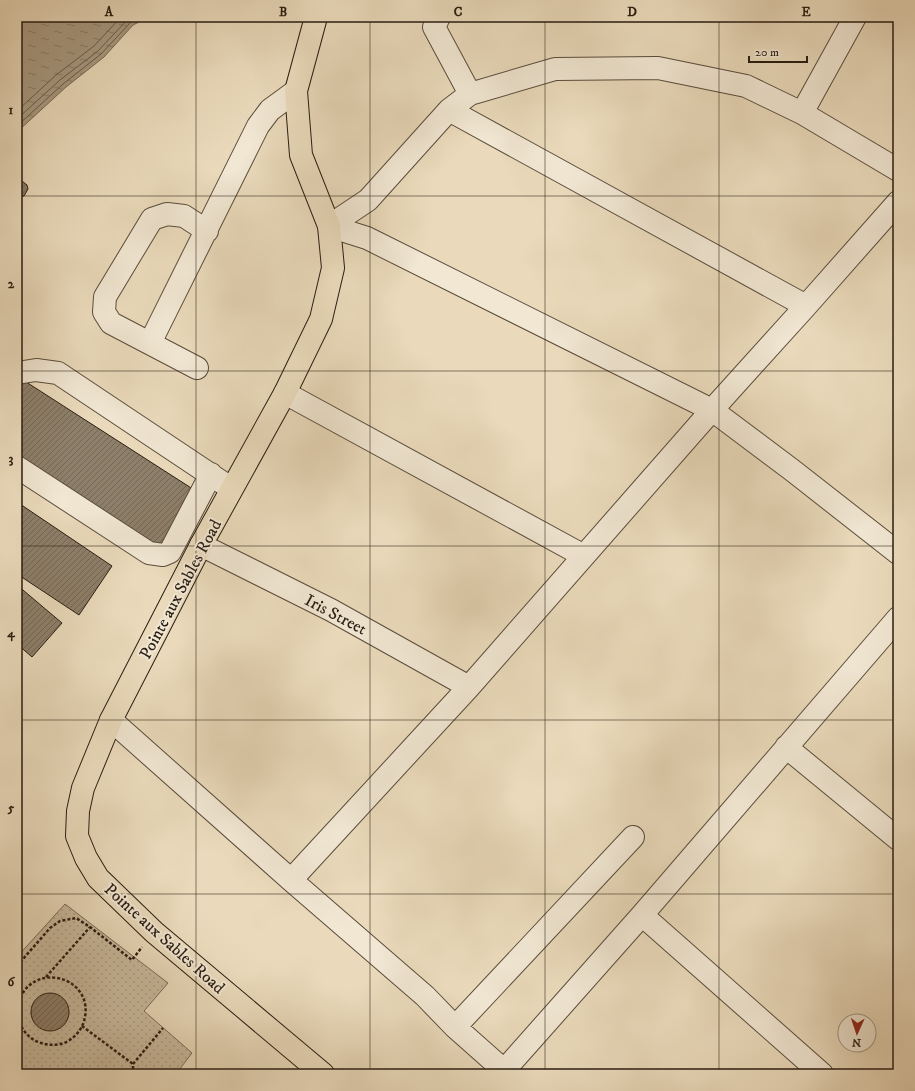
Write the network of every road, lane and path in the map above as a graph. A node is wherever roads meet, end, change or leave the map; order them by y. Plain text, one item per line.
1 (316, 17) edge
2 (439, 17) edge
3 (855, 17) edge
4 (296, 91) junction
5 (470, 94) junction
6 (449, 110) junction
7 (802, 113) junction
8 (898, 170) edge
9 (898, 202) edge
10 (329, 226) junction
11 (207, 231) junction
12 (806, 306) junction
13 (150, 343) junction
14 (197, 368) dead end
15 (17, 373) edge
16 (285, 393) junction
17 (712, 410) junction
18 (17, 468) edge
19 (211, 474) junction
20 (233, 489) junction
21 (201, 546) junction
22 (898, 553) edge
23 (584, 556) junction
24 (898, 618) edge
25 (469, 687) junction
26 (111, 720) junction
27 (786, 747) junction
28 (633, 837) dead end
29 (898, 839) edge
30 (291, 880) junction
31 (642, 915) junction
32 (90, 927) junction
33 (154, 932) junction
34 (17, 966) edge
35 (46, 977) junction
36 (17, 1007) edge
37 (17, 1013) edge
38 (82, 1026) junction
39 (163, 1028) dead end
40 (455, 1028) junction
41 (133, 1064) junction
42 (504, 1073) edge
43 (132, 1074) edge
44 (323, 1074) edge
45 (822, 1074) edge

1 - 4 main road, Pointe aux Sables Road
2 - 5 street
3 - 7 street
4 - 10 main road, Pointe aux Sables Road
4 - 11 street
5 - 6 street
5 - 7 street
6 - 10 street
6 - 12 street
7 - 8 street
9 - 12 street
10 - 16 main road, Pointe aux Sables Road
10 - 17 street
11 - 13 street
11 - 13 street
12 - 17 street
13 - 14 street
15 - 19 street
16 - 20 main road, Pointe aux Sables Road
16 - 23 street
17 - 22 street
17 - 23 street
18 - 19 street
19 - 20 street
20 - 21 main road, Pointe aux Sables Road
21 - 25 street, Iris Street
21 - 26 main road, Pointe aux Sables Road
23 - 25 street
24 - 27 street
25 - 30 street
26 - 30 street
26 - 33 main road, Pointe aux Sables Road
27 - 29 street
27 - 31 street
28 - 40 street
30 - 40 street
31 - 42 street
31 - 45 street
32 - 33 path
32 - 34 path
32 - 35 path
33 - 44 main road, Pointe aux Sables Road
35 - 36 path
35 - 38 path
37 - 38 path
38 - 41 path
39 - 41 path
40 - 42 street
41 - 43 path

